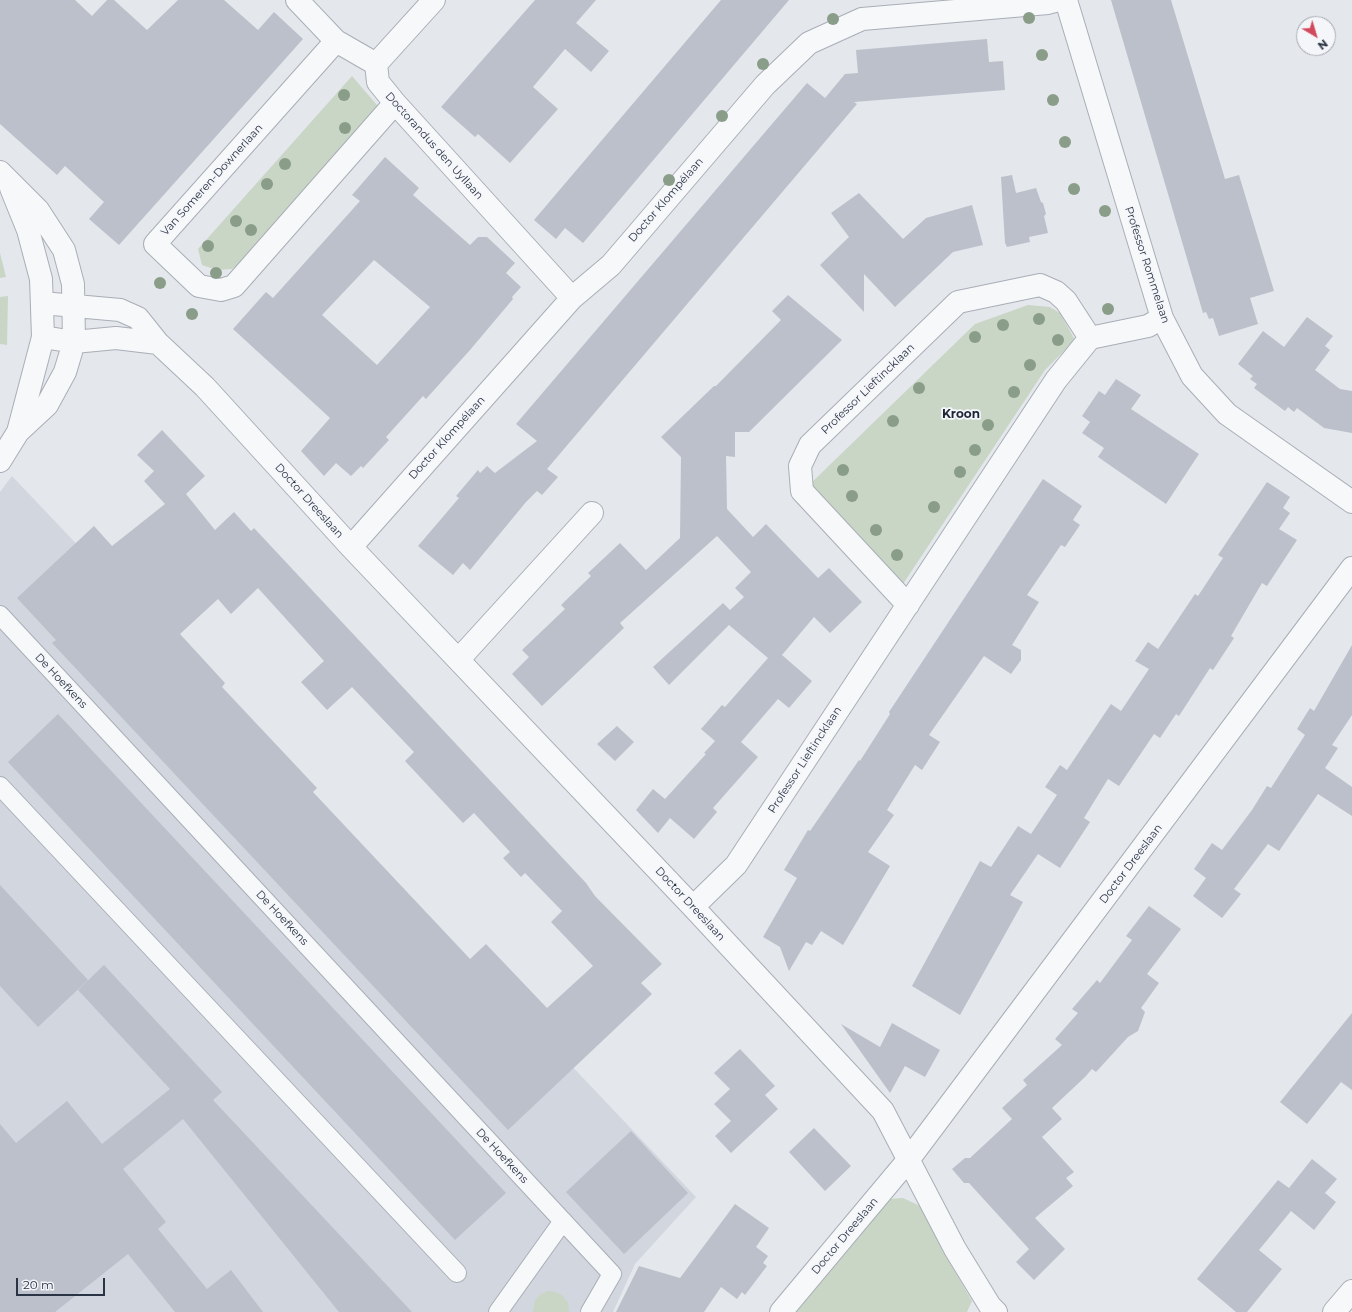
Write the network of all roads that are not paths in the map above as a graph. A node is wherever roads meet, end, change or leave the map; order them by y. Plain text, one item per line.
1 (297, 0) edge
2 (434, 0) edge
3 (1059, 0) edge
4 (1066, 0) edge
5 (336, 41) junction
6 (376, 64) junction
7 (395, 103) junction
8 (4, 177) edge
9 (572, 298) junction
10 (42, 303) junction
11 (74, 305) junction
12 (1162, 318) junction
13 (43, 337) junction
14 (1090, 338) junction
15 (74, 342) junction
16 (158, 343) junction
17 (18, 432) junction
18 (0, 461) edge
19 (1352, 502) edge
20 (592, 513) dead end
21 (351, 547) junction
22 (1352, 568) edge
23 (908, 605) junction
24 (0, 615) edge
25 (459, 659) junction
26 (0, 786) edge
27 (692, 907) junction
28 (909, 1159) junction
29 (563, 1221) junction
30 (458, 1273) dead end
31 (1352, 1291) edge
32 (991, 1310) edge
33 (498, 1312) edge
34 (590, 1312) edge
35 (781, 1312) edge
36 (1334, 1312) edge

1 - 5 street
2 - 6 street
3 - 9 street, Doctor Klompélaan
4 - 12 street, Professor Rommelaan
5 - 6 street
5 - 7 street, Van Someren-Downerlaan
6 - 7 street, Doctorandus den Uyllaan
7 - 9 street, Doctorandus den Uyllaan
8 - 10 street
8 - 11 street
9 - 21 street, Doctor Klompélaan
10 - 11 street, Doctor Dreeslaan
10 - 13 street
11 - 15 street
11 - 16 street, Doctor Dreeslaan
12 - 14 street
12 - 19 street, Professor Rommelaan
13 - 15 street
13 - 17 street
14 - 23 street, Professor Lieftincklaan
14 - 23 street, Professor Lieftincklaan
15 - 16 street
15 - 17 street
16 - 21 street, Doctor Dreeslaan
17 - 18 street
20 - 25 street
21 - 25 street, Doctor Dreeslaan
22 - 28 street, Doctor Dreeslaan
23 - 27 street, Professor Lieftincklaan
24 - 29 lane, De Hoefkens
25 - 27 street, Doctor Dreeslaan
26 - 30 lane
27 - 28 street, Doctor Dreeslaan
28 - 32 street, Doctor Dreeslaan
28 - 35 street, Doctor Dreeslaan
29 - 33 lane
29 - 34 lane, De Hoefkens
31 - 36 street

